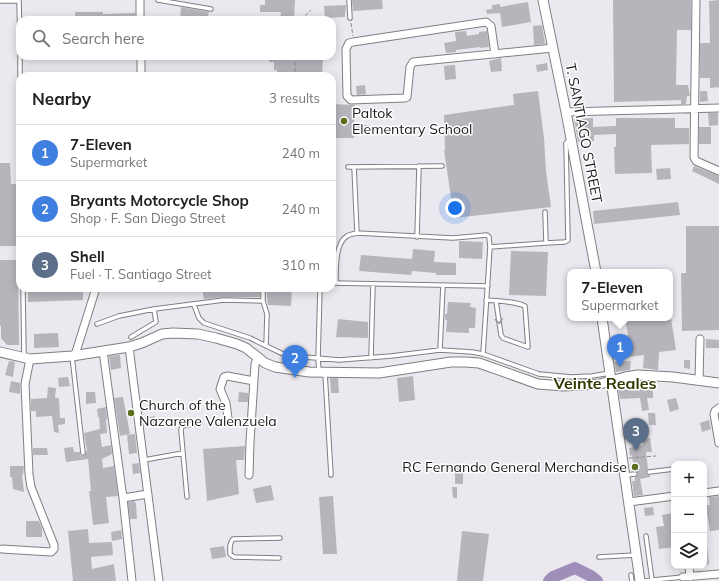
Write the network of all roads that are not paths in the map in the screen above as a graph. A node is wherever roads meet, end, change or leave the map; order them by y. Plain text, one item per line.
1 (19, 0) edge
2 (140, 0) edge
3 (158, 0) edge
4 (349, 0) edge
5 (543, 0) edge
6 (696, 0) edge
7 (0, 1) edge
8 (212, 9) dead end
9 (19, 16) edge
10 (140, 16) edge
11 (350, 18) road end
12 (553, 48) junction
13 (495, 54) junction
14 (20, 60) edge
15 (141, 60) edge
16 (20, 72) edge
17 (141, 72) edge
18 (719, 108) edge
19 (695, 109) junction
20 (566, 112) junction
21 (571, 140) junction
22 (419, 166) junction
23 (442, 166) dead end
24 (348, 167) dead end
25 (354, 167) junction
26 (719, 171) edge
27 (545, 212) dead end
28 (357, 233) junction
29 (417, 237) junction
30 (546, 243) junction
31 (490, 247) junction
32 (336, 268) edge
33 (595, 269) edge
34 (336, 283) edge
35 (373, 284) junction
36 (443, 285) junction
37 (488, 286) junction
38 (23, 292) edge
39 (95, 292) edge
40 (263, 292) edge
41 (320, 292) edge
42 (486, 300) junction
43 (263, 301) junction
44 (496, 301) junction
45 (194, 305) junction
46 (154, 309) junction
47 (602, 321) edge
48 (97, 324) dead end
49 (131, 337) dead end
50 (700, 339) dead end
51 (266, 346) junction
52 (129, 347) junction
53 (440, 350) junction
54 (103, 351) junction
55 (0, 352) edge
56 (483, 354) junction
57 (73, 355) junction
58 (258, 357) junction
59 (371, 358) junction
60 (27, 359) junction
61 (318, 359) junction
62 (322, 373) junction
63 (611, 377) junction
64 (600, 380) junction
65 (254, 381) junction
66 (699, 381) junction
67 (719, 383) edge
68 (716, 411) edge
69 (228, 418) dead end
70 (200, 423) dead end
71 (719, 443) edge
72 (83, 453) dead end
73 (183, 453) junction
74 (144, 460) junction
75 (671, 469) edge
76 (649, 472) dead end
77 (635, 474) dead end
78 (249, 475) dead end
79 (331, 475) dead end
80 (625, 475) junction
81 (719, 491) edge
82 (707, 493) edge
83 (148, 494) junction
84 (671, 496) edge
85 (187, 497) dead end
86 (123, 498) junction
87 (629, 502) junction
88 (646, 536) dead end
89 (280, 538) dead end
90 (2, 549) dead end
91 (637, 555) junction
92 (600, 557) dead end
93 (280, 558) dead end
94 (688, 569) edge
95 (719, 574) edge
96 (631, 575) dead end
97 (687, 577) junction
98 (652, 580) junction
99 (132, 581) edge
100 (159, 581) edge
101 (632, 581) edge
102 (640, 581) edge
103 (643, 581) edge

1 - 7 lane
1 - 9 lane
2 - 10 street
3 - 8 lane
4 - 11 lane
5 - 12 street, T. SANTIAGO STREET
6 - 19 street
12 - 13 street
12 - 20 street, T. SANTIAGO STREET
13 - 13 street
14 - 16 lane
15 - 17 street
18 - 19 street
19 - 20 street
19 - 26 street
20 - 21 street, T. SANTIAGO STREET
21 - 30 lane
21 - 33 street, T. SANTIAGO STREET
22 - 23 lane
22 - 25 lane
22 - 29 lane
24 - 25 lane
25 - 28 lane
27 - 30 lane
28 - 29 lane
28 - 32 lane
29 - 31 lane
30 - 31 lane
31 - 37 lane
34 - 35 lane
35 - 36 lane
35 - 59 lane
36 - 37 lane
36 - 53 lane
37 - 42 lane
38 - 60 lane
39 - 57 street
40 - 43 lane
41 - 61 lane
42 - 44 lane
42 - 56 lane
43 - 45 lane
43 - 51 lane
44 -> 44 lane
45 - 46 lane
45 - 51 lane
46 - 48 lane
46 - 49 lane
47 - 63 street
50 - 66 street
51 - 61 lane
52 - 54 street
52 - 58 street
52 - 74 street
53 - 56 lane
53 - 59 lane
54 - 57 street
54 - 86 street
55 - 60 street
56 - 64 lane
57 - 60 street
57 - 72 lane
58 - 62 street
58 - 65 street
59 - 61 lane
60 - 90 street
61 - 62 lane
62 - 64 street
62 - 79 lane
63 - 64 street
63 - 66 street
63 - 80 street
65 - 69 street
65 - 78 street
66 - 67 street
68 - 71 street
70 - 73 lane
73 - 74 lane
73 - 85 lane
74 - 83 street
75 - 76 lane
77 - 80 lane
80 - 87 street
81 - 82 street
83 - 86 street
83 - 100 street
84 - 87 street
86 - 99 street
87 - 91 street
88 - 98 lane
89 - 93 lane
91 - 92 lane
91 - 102 street
94 - 97 street
95 - 97 street
96 - 101 lane
97 - 98 lane
98 - 103 lane

